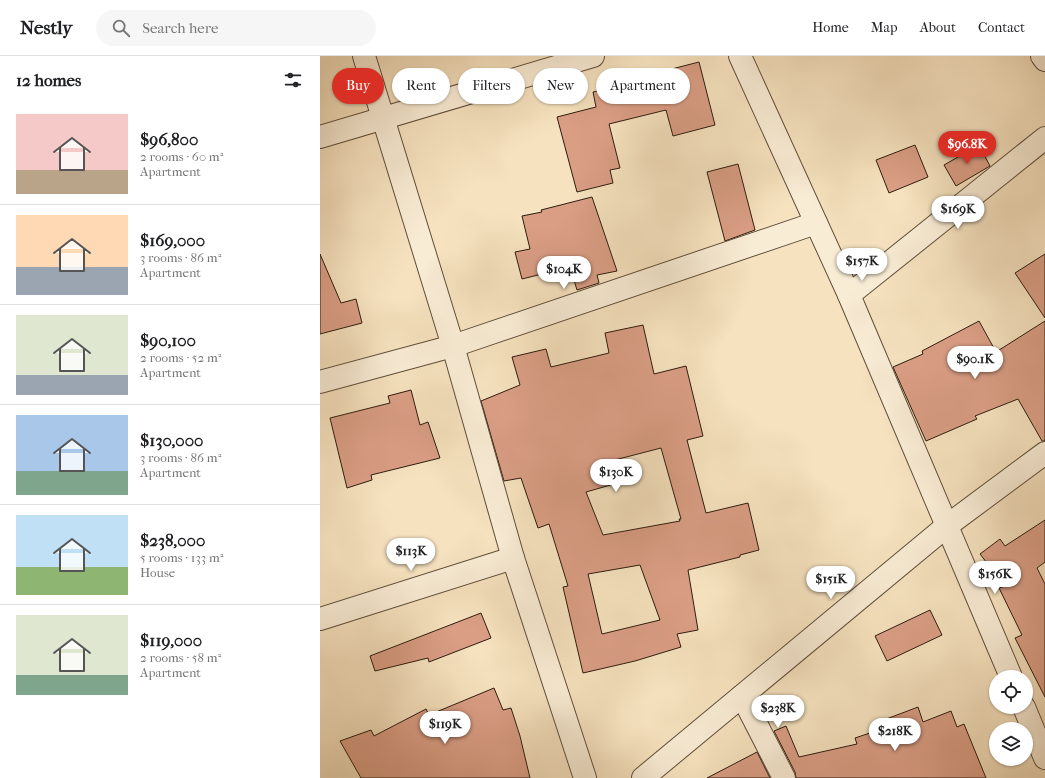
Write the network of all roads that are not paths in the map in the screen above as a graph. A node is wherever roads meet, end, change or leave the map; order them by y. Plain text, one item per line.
1 (364, 56) edge
2 (593, 56) edge
3 (1042, 56) edge
4 (746, 58) edge
5 (1045, 60) edge
6 (382, 119) junction
7 (320, 136) edge
8 (1045, 138) edge
9 (816, 223) junction
10 (849, 295) junction
11 (453, 346) junction
12 (320, 382) edge
13 (1045, 453) edge
14 (948, 525) junction
15 (513, 558) junction
16 (320, 619) edge
17 (1008, 670) edge
18 (742, 696) junction
19 (1027, 714) edge
20 (1045, 758) edge
21 (585, 778) edge
22 (643, 778) edge
23 (784, 778) edge

1 - 6 street
2 - 6 street
3 - 5 street
4 - 9 street
6 - 7 street
6 - 11 street
8 - 10 street
9 - 10 street
9 - 11 street
10 - 14 street
11 - 12 street
11 - 15 street
13 - 14 street
14 - 17 street
14 - 18 street
15 - 16 street
15 - 21 street
18 - 22 street
18 - 23 street
19 - 20 street

